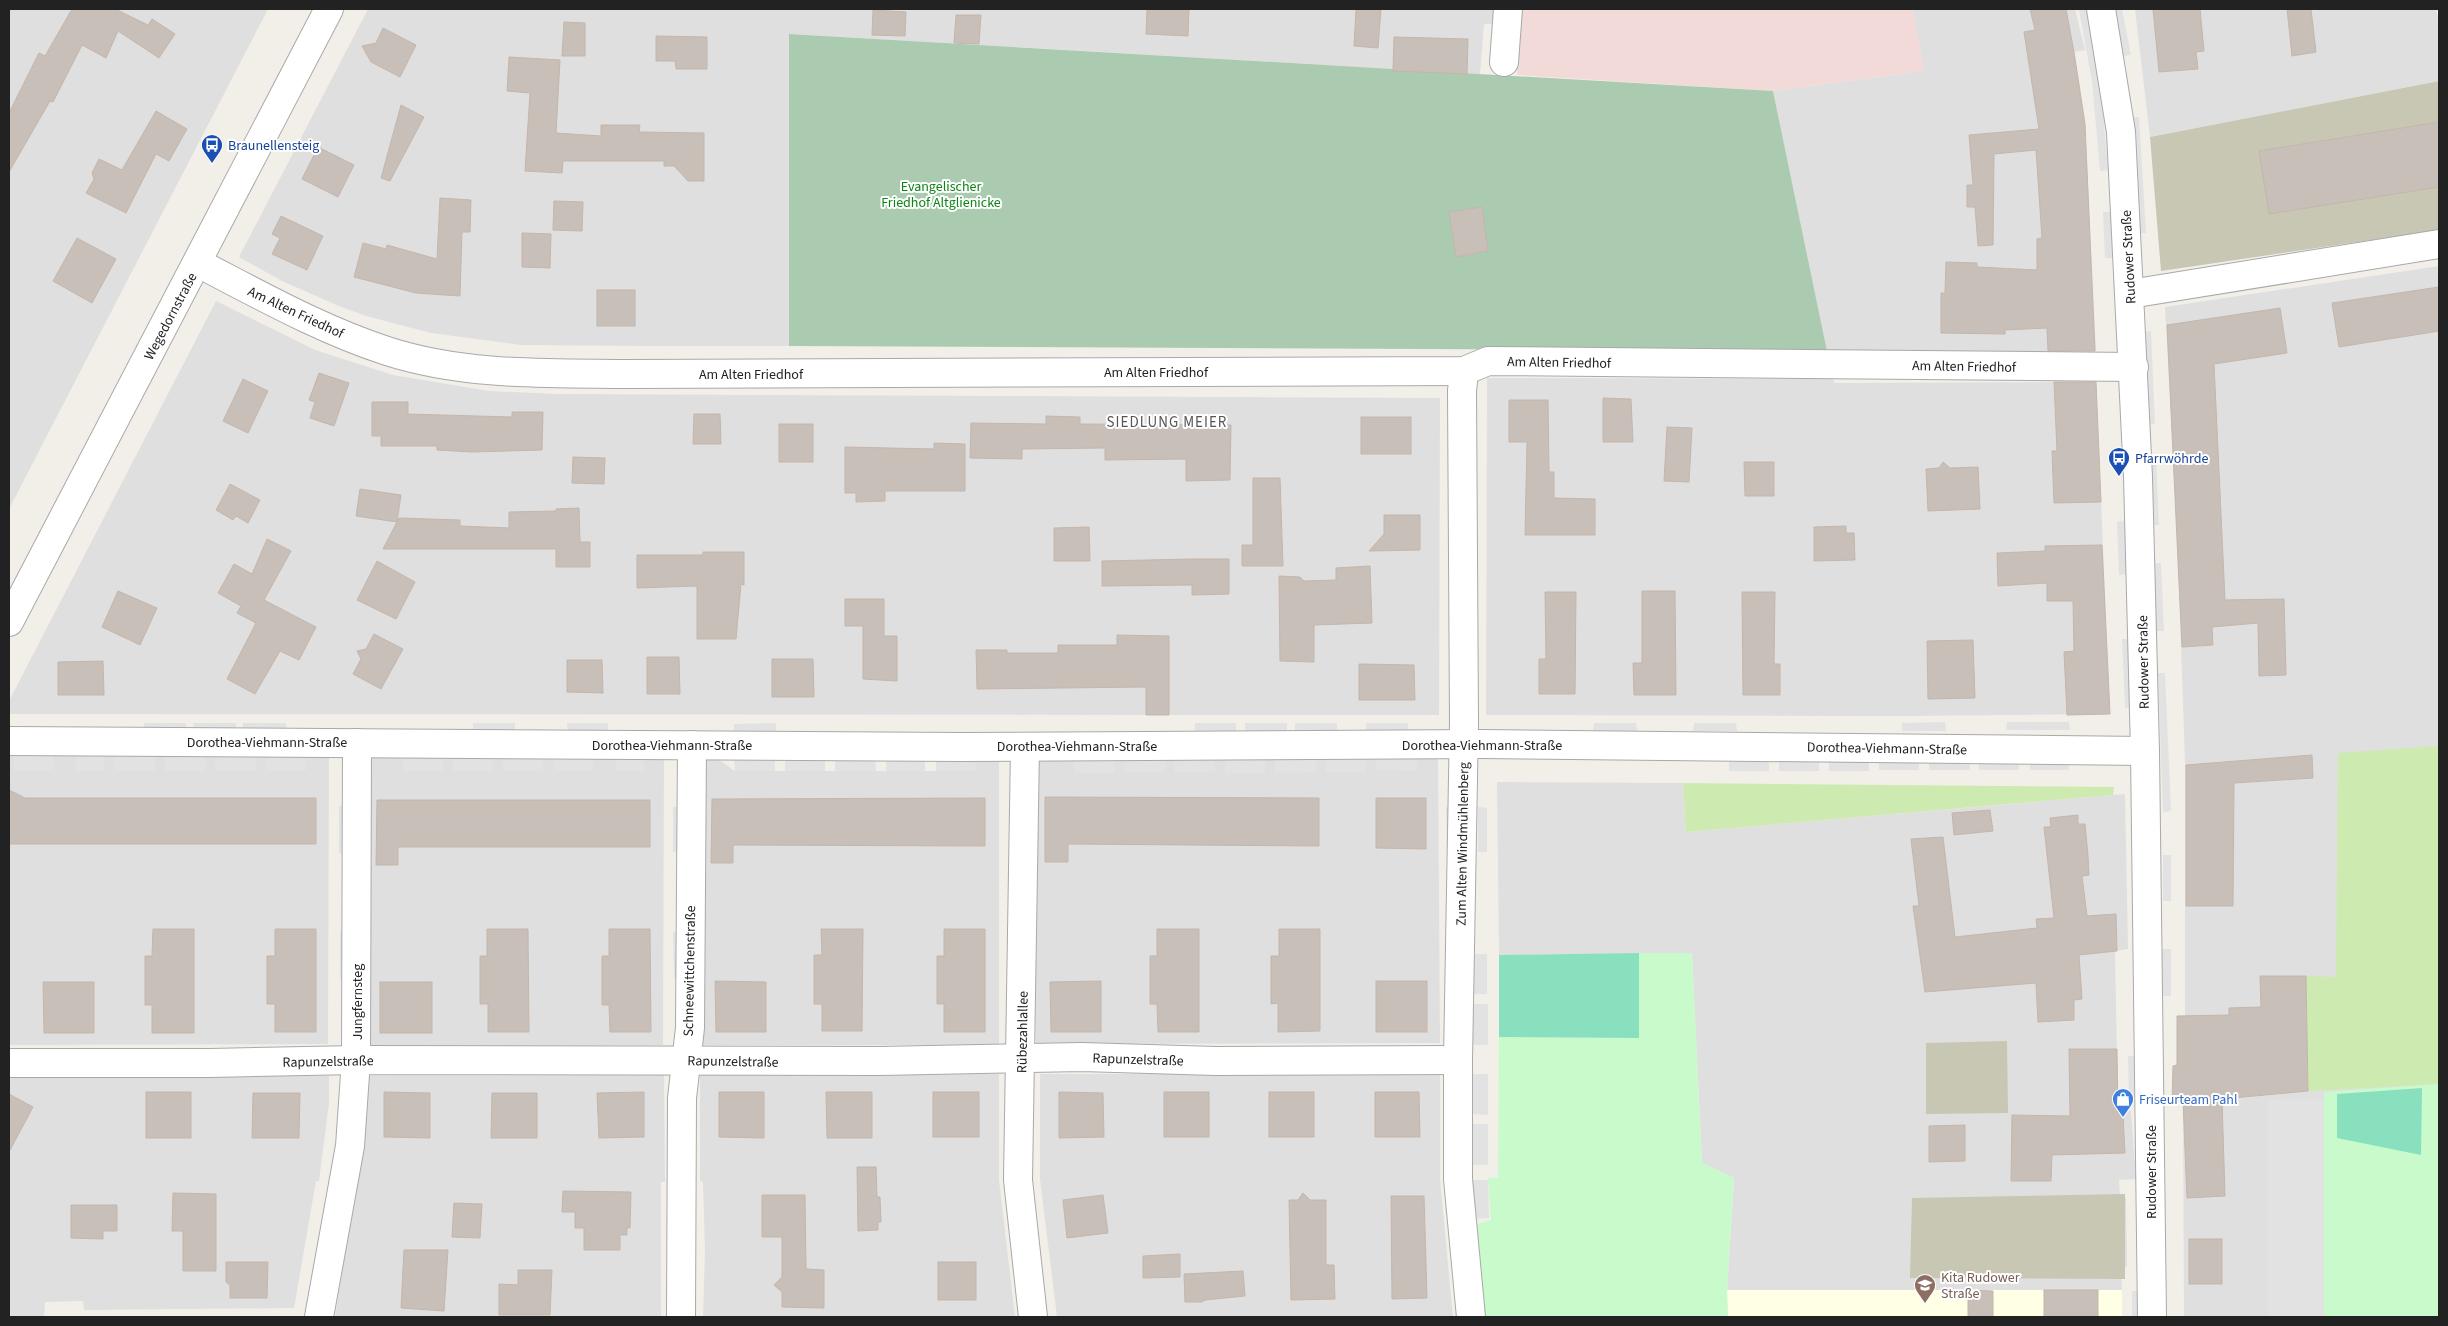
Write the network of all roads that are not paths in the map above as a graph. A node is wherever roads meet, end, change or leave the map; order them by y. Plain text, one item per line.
1 (329, 9) edge
2 (1508, 9) edge
3 (2102, 9) edge
4 (1504, 62) dead end
5 (2439, 244) edge
6 (198, 263) junction
7 (2130, 294) junction
8 (2134, 367) junction
9 (1464, 371) junction
10 (9, 622) edge
11 (9, 741) edge
12 (357, 743) junction
13 (1464, 744) junction
14 (692, 745) junction
15 (1025, 746) junction
16 (2146, 751) junction
17 (1022, 1058) junction
18 (356, 1060) junction
19 (685, 1060) junction
20 (1458, 1060) junction
21 (9, 1063) edge
22 (319, 1317) edge
23 (681, 1317) edge
24 (1033, 1317) edge
25 (1471, 1317) edge
26 (2152, 1317) edge

1 - 6 street, Wegedornstraße
2 - 4 street
3 - 7 street, Rudower Straße
5 - 7 street
6 - 9 street, Am Alten Friedhof
6 - 10 street, Wegedornstraße
7 - 8 street, Rudower Straße
8 - 9 street, Am Alten Friedhof
8 - 16 street, Rudower Straße
9 - 13 street, Zum Alten Windmühlenberg
11 - 12 street, Dorothea-Viehmann-Straße
12 - 14 street, Dorothea-Viehmann-Straße
12 - 18 street, Jungfernsteg
13 - 15 street, Dorothea-Viehmann-Straße
13 - 16 street, Dorothea-Viehmann-Straße
13 - 20 street, Zum Alten Windmühlenberg
14 - 15 street, Dorothea-Viehmann-Straße
14 - 19 street, Schneewittchenstraße
15 - 17 street, Rübezahlallee
16 - 26 street, Rudower Straße
17 - 19 street, Rapunzelstraße
17 - 20 street, Rapunzelstraße
17 - 24 street, Rübezahlallee
18 - 19 street, Rapunzelstraße
18 - 21 street, Rapunzelstraße
18 - 22 street, Jungfernsteg
19 - 23 street, Schneewittchenstraße
20 - 25 street, Zum Alten Windmühlenberg

